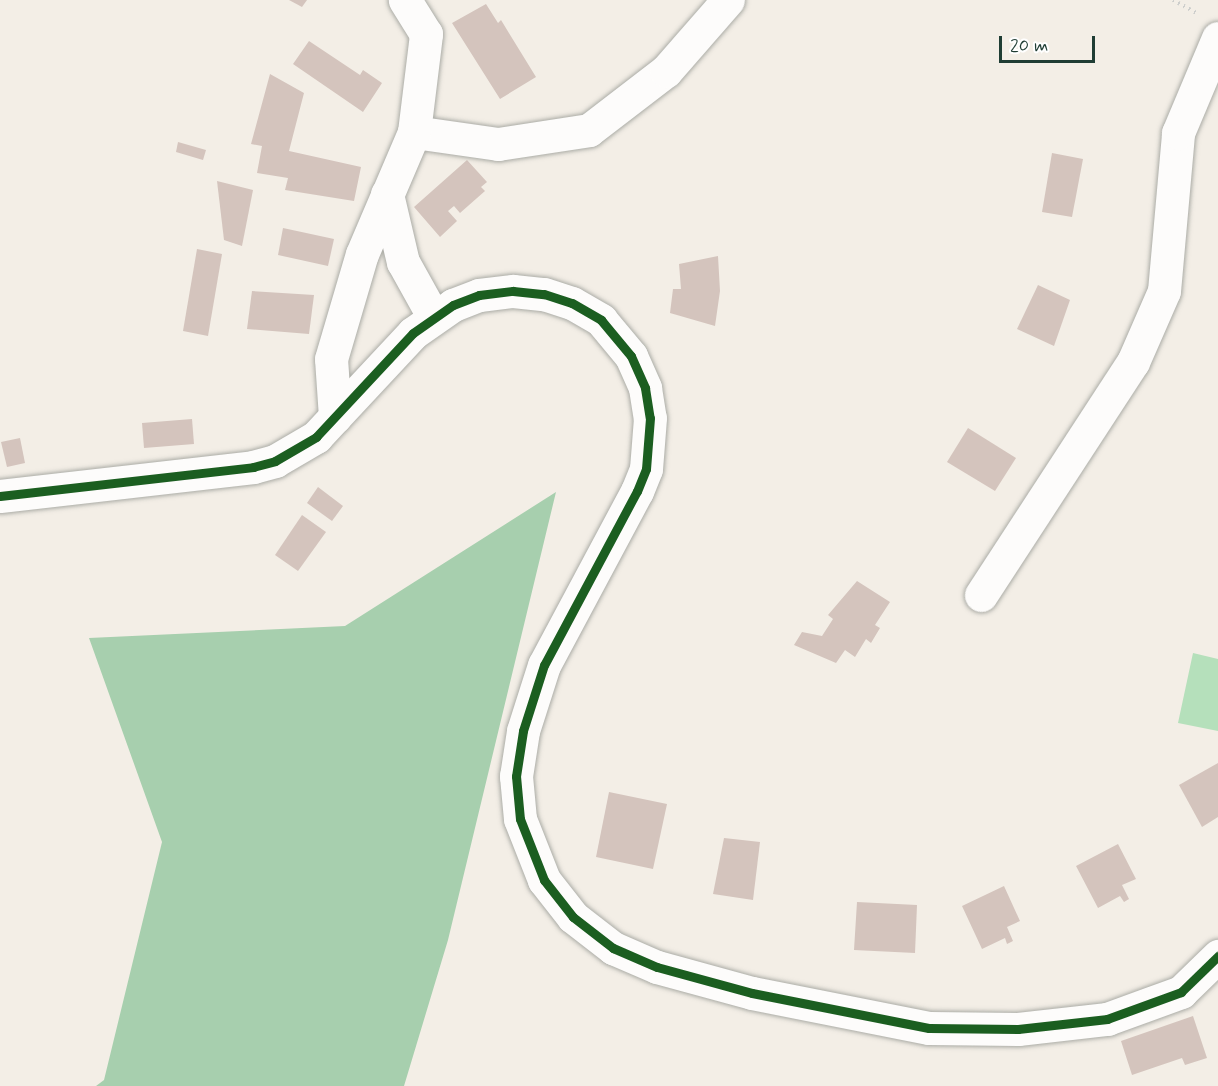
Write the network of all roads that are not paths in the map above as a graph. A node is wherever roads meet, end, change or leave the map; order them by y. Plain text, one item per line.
1 (405, 0) edge
2 (728, 0) edge
3 (1218, 38) edge
4 (414, 132) junction
5 (387, 194) junction
6 (433, 316) junction
7 (335, 417) junction
8 (0, 496) edge
9 (981, 595) dead end
10 (1218, 956) edge

1 - 4 street
2 - 4 street
3 - 9 street
4 - 5 street
5 - 6 street
5 - 7 street
6 - 7 street
6 - 10 street
7 - 8 street

